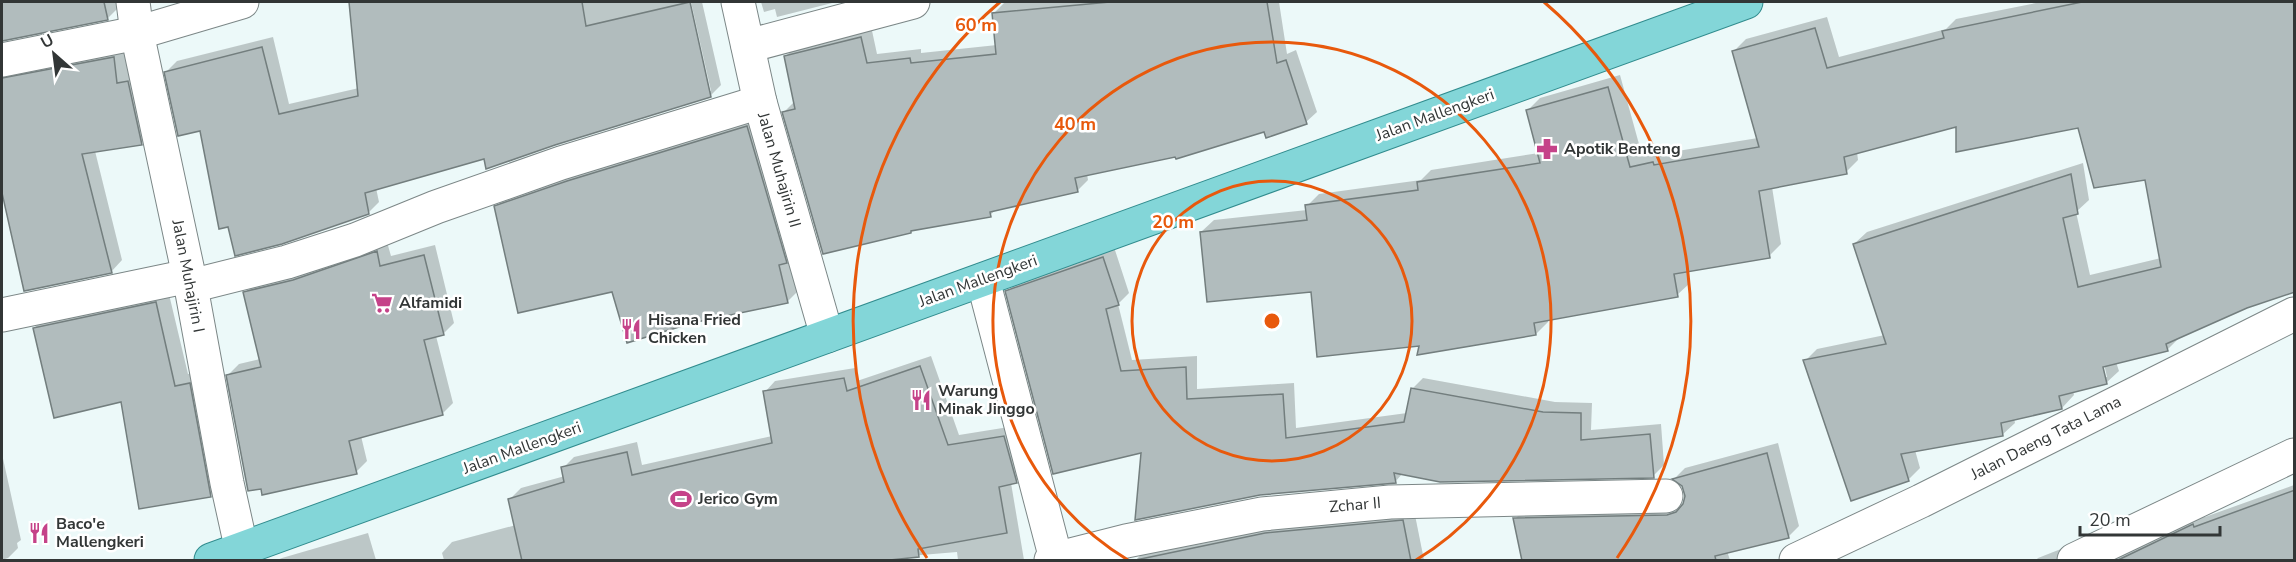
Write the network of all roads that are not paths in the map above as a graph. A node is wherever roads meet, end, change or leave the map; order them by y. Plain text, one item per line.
1 (242, 2) edge
2 (738, 2) edge
3 (913, 2) edge
4 (1746, 2) edge
5 (135, 17) edge
6 (748, 46) junction
7 (2, 60) edge
8 (760, 102) junction
9 (982, 280) junction
10 (190, 281) junction
11 (2295, 314) edge
12 (2, 315) edge
13 (827, 336) junction
14 (2295, 455) edge
15 (1666, 496) dead end
16 (243, 556) edge
17 (1053, 560) edge
18 (211, 561) edge
19 (1796, 561) edge
20 (2074, 561) edge

1 - 5 street
2 - 6 street, Jalan Muhajirin II
3 - 6 street
4 - 9 main road, Jalan Mallengkeri
5 - 7 street
5 - 10 street, Jalan Muhajirin I
6 - 8 street, Jalan Muhajirin II
8 - 10 street
8 - 13 street, Jalan Muhajirin II
9 - 13 main road, Jalan Mallengkeri
9 - 17 street
10 - 12 street
10 - 16 street, Jalan Muhajirin I
11 - 19 street, Jalan Daeng Tata Lama
13 - 16 main road, Jalan Mallengkeri
14 - 20 street
15 - 17 street, Zchar II
16 - 18 main road, Jalan Mallengkeri

